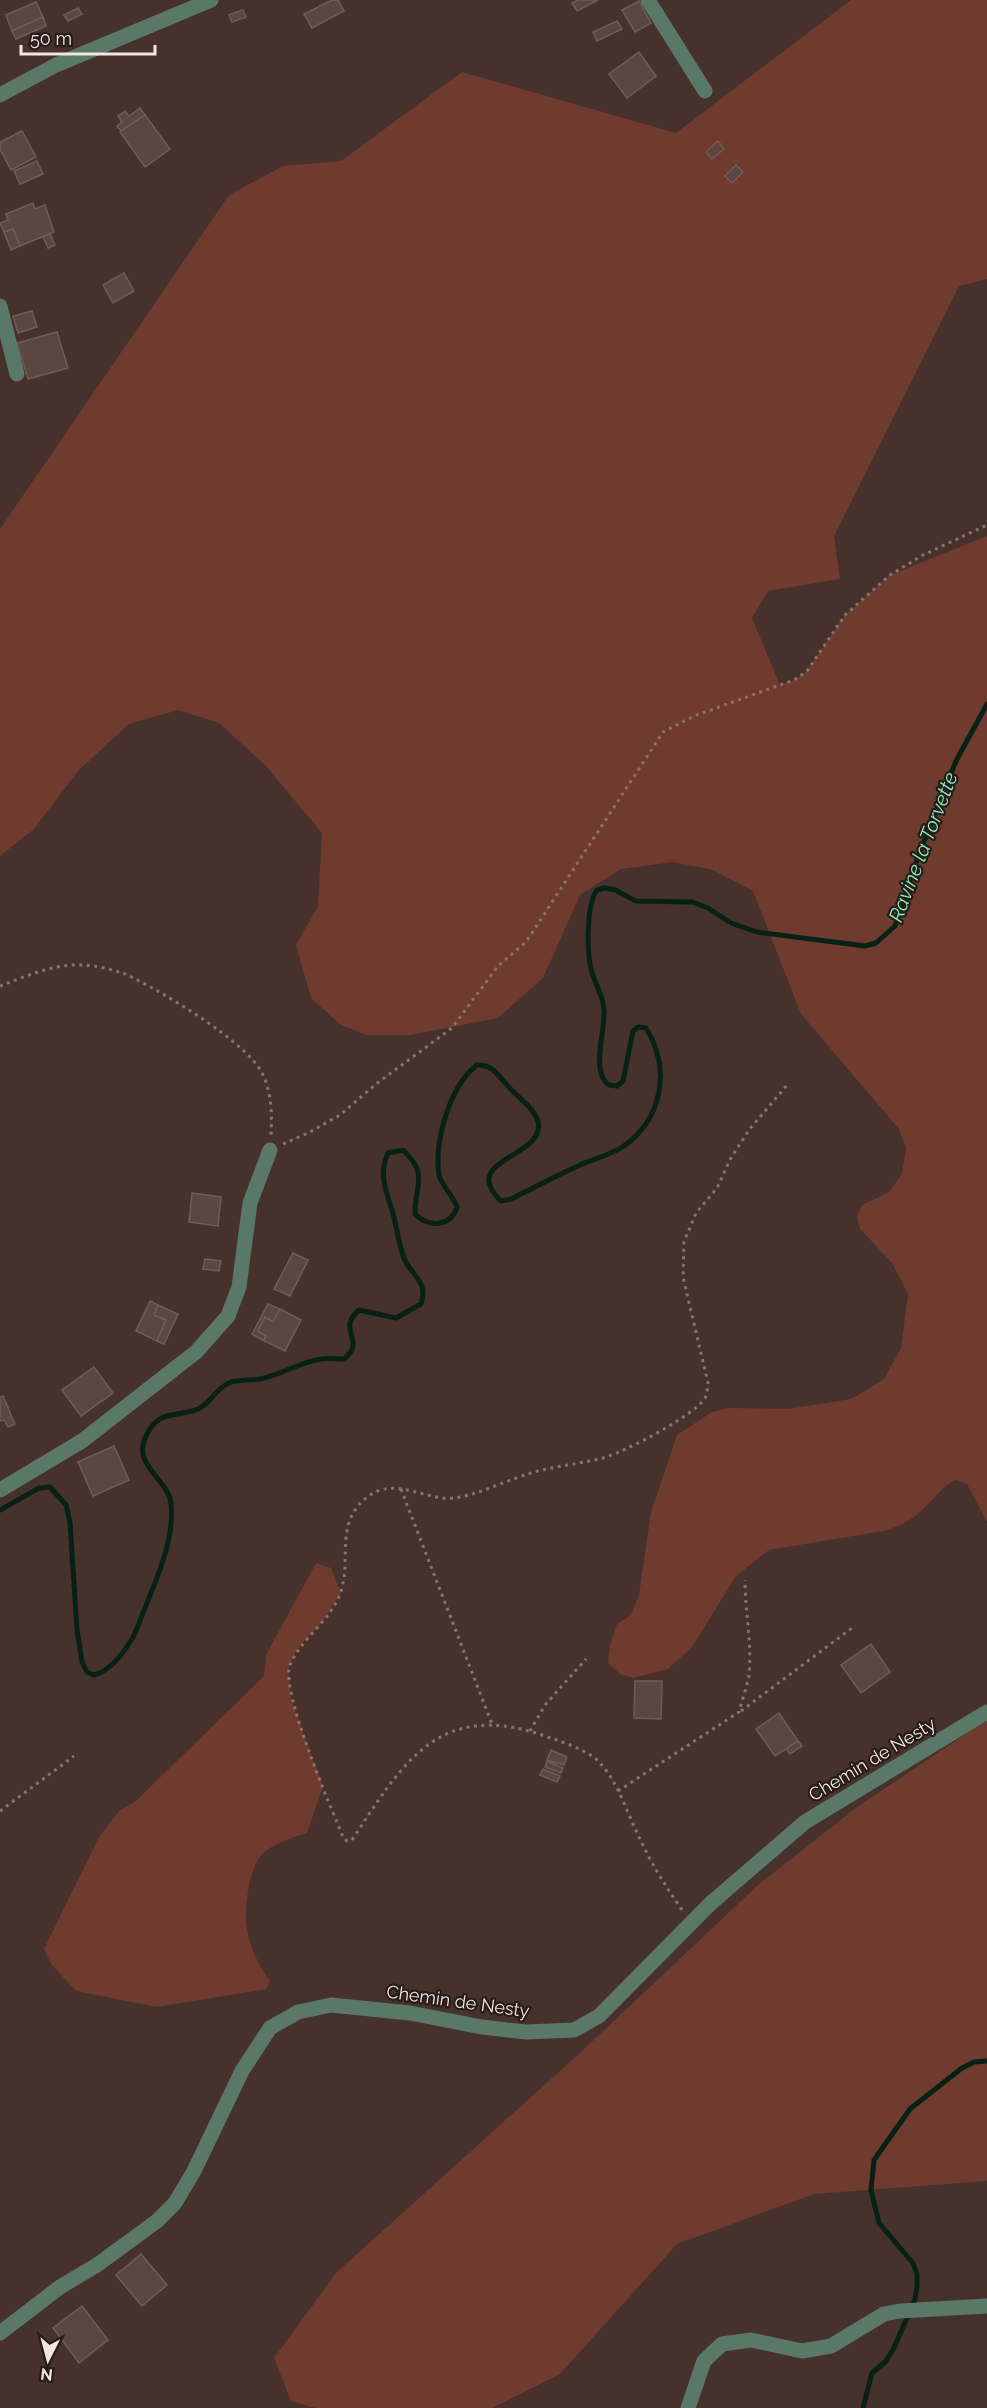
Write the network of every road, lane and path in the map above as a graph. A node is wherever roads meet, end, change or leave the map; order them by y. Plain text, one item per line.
1 (211, 0) edge
2 (648, 0) edge
3 (705, 91) dead end
4 (0, 95) edge
5 (0, 306) edge
6 (17, 374) dead end
7 (987, 525) edge
8 (0, 986) edge
9 (788, 1084) dead end
10 (270, 1150) junction
11 (401, 1489) junction
12 (0, 1490) edge
13 (745, 1580) dead end
14 (852, 1628) dead end
15 (586, 1659) dead end
16 (739, 1712) junction
17 (987, 1712) edge
18 (492, 1724) junction
19 (530, 1731) junction
20 (74, 1756) dead end
21 (618, 1791) junction
22 (0, 1811) edge
23 (691, 1924) junction
24 (987, 2306) edge
25 (0, 2332) edge
26 (688, 2408) edge

1 - 4 street
2 - 3 street
5 - 6 street
7 - 10 path
8 - 10 path
9 - 11 path
10 - 12 street
11 - 18 path
11 - 18 path
13 - 16 path
14 - 16 path
15 - 19 path
16 - 21 path
17 - 23 street, Chemin de Nesty
18 - 19 path
19 - 21 path
20 - 22 path
21 - 23 path
23 - 25 street, Chemin de Nesty
24 - 26 street

